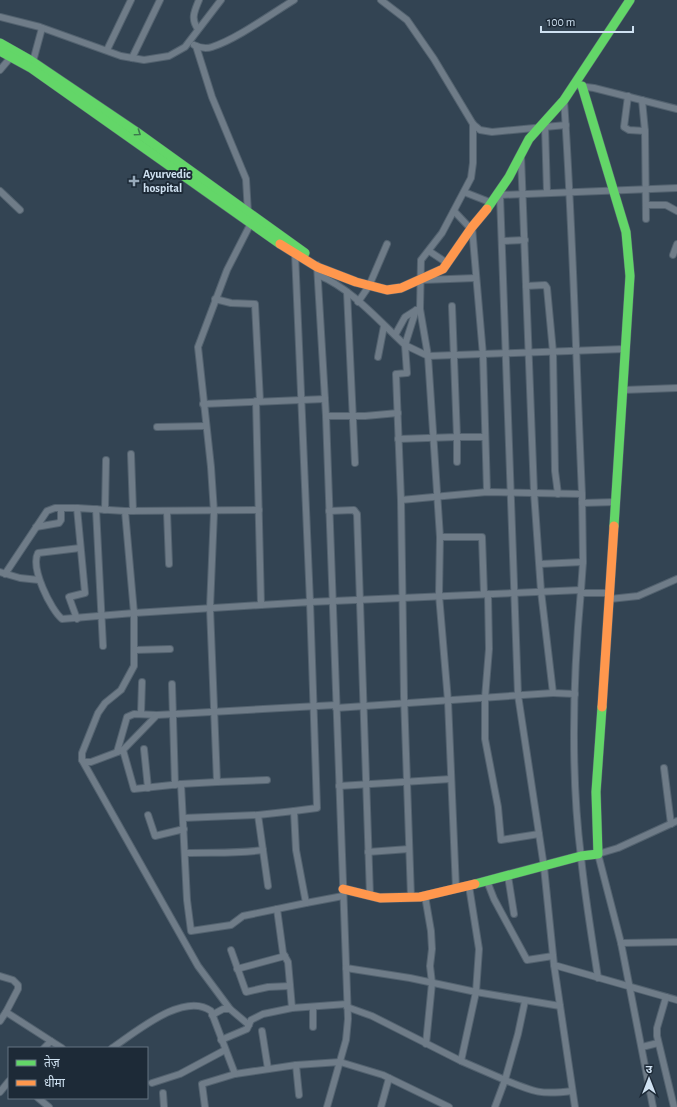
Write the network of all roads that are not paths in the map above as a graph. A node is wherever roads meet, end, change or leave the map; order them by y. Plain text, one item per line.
1 (132, 0) edge
2 (160, 0) edge
3 (199, 0) edge
4 (221, 0) edge
5 (294, 0) edge
6 (381, 0) edge
7 (630, 0) edge
8 (0, 16) edge
9 (42, 28) junction
10 (198, 29) junction
11 (0, 43) edge
12 (189, 43) junction
13 (196, 46) junction
14 (107, 50) junction
15 (0, 51) edge
16 (11, 57) junction
17 (132, 58) junction
18 (32, 65) junction
19 (0, 70) edge
20 (578, 86) junction
21 (628, 96) junction
22 (564, 100) junction
23 (642, 100) junction
24 (677, 108) edge
25 (473, 124) junction
26 (566, 125) junction
27 (542, 126) junction
28 (645, 130) junction
29 (521, 153) junction
30 (646, 188) junction
31 (677, 188) edge
32 (614, 191) junction
33 (0, 192) edge
34 (464, 192) junction
35 (570, 192) junction
36 (547, 193) junction
37 (499, 194) junction
38 (521, 194) junction
39 (492, 203) junction
40 (646, 206) junction
41 (20, 210) dead end
42 (454, 211) junction
43 (677, 211) edge
44 (248, 214) junction
45 (646, 219) dead end
46 (251, 223) junction
47 (472, 228) junction
48 (524, 240) junction
49 (502, 241) junction
50 (387, 244) dead end
51 (677, 244) edge
52 (429, 251) junction
53 (295, 254) junction
54 (672, 255) dead end
55 (447, 263) junction
56 (319, 269) junction
57 (476, 278) junction
58 (422, 280) junction
59 (369, 286) junction
60 (526, 286) junction
61 (347, 292) junction
62 (215, 299) junction
63 (358, 302) junction
64 (452, 306) dead end
65 (418, 309) junction
66 (384, 326) junction
67 (395, 336) junction
68 (405, 345) junction
69 (624, 349) junction
70 (576, 351) junction
71 (553, 352) junction
72 (528, 353) junction
73 (507, 354) junction
74 (455, 355) junction
75 (483, 355) junction
76 (428, 356) junction
77 (378, 357) dead end
78 (677, 388) edge
79 (623, 390) junction
80 (325, 399) junction
81 (301, 400) junction
82 (258, 401) junction
83 (204, 404) junction
84 (398, 412) junction
85 (326, 416) junction
86 (353, 416) junction
87 (206, 426) junction
88 (157, 427) dead end
89 (457, 437) junction
90 (485, 437) junction
91 (433, 438) junction
92 (398, 439) junction
93 (131, 454) dead end
94 (106, 460) dead end
95 (457, 462) dead end
96 (355, 463) dead end
97 (487, 492) junction
98 (534, 492) junction
99 (510, 493) junction
100 (558, 494) junction
101 (582, 494) junction
102 (437, 498) junction
103 (401, 500) junction
104 (616, 502) junction
105 (582, 503) junction
106 (61, 508) junction
107 (76, 508) junction
108 (96, 509) junction
109 (105, 510) junction
110 (258, 510) junction
111 (125, 511) junction
112 (133, 511) junction
113 (329, 511) junction
114 (167, 512) junction
115 (214, 512) junction
116 (36, 527) junction
117 (440, 537) junction
118 (80, 548) junction
119 (583, 562) junction
120 (169, 564) dead end
121 (540, 564) junction
122 (2, 573) edge
123 (677, 579) edge
124 (39, 580) junction
125 (542, 591) junction
126 (581, 591) junction
127 (516, 592) junction
128 (486, 594) junction
129 (439, 595) junction
130 (610, 596) junction
131 (403, 597) junction
132 (361, 599) junction
133 (332, 600) junction
134 (310, 602) junction
135 (261, 605) junction
136 (210, 608) junction
137 (134, 613) junction
138 (101, 616) junction
139 (77, 619) junction
140 (103, 646) dead end
141 (170, 649) dead end
142 (135, 650) junction
143 (142, 682) dead end
144 (172, 684) dead end
145 (553, 693) junction
146 (575, 694) junction
147 (518, 696) junction
148 (485, 698) junction
149 (448, 701) junction
150 (404, 704) junction
151 (314, 705) junction
152 (364, 706) junction
153 (336, 707) junction
154 (214, 712) junction
155 (172, 713) junction
156 (141, 714) junction
157 (157, 715) junction
158 (144, 749) dead end
159 (120, 751) junction
160 (82, 760) junction
161 (664, 768) dead end
162 (451, 779) junction
163 (267, 780) dead end
164 (218, 782) junction
165 (407, 782) junction
166 (367, 784) junction
167 (178, 785) junction
168 (339, 786) junction
169 (148, 788) junction
170 (294, 811) junction
171 (148, 815) dead end
172 (258, 815) junction
173 (183, 818) junction
174 (675, 823) edge
175 (184, 828) junction
176 (539, 834) junction
177 (409, 849) junction
178 (263, 850) junction
179 (368, 852) junction
180 (185, 853) junction
181 (598, 854) junction
182 (580, 856) junction
183 (544, 867) junction
184 (508, 876) junction
185 (487, 881) junction
186 (268, 886) dead end
187 (469, 886) junction
188 (456, 889) junction
189 (343, 892) junction
190 (370, 896) junction
191 (425, 896) junction
192 (411, 897) junction
193 (306, 903) junction
194 (277, 909) junction
195 (514, 914) dead end
196 (677, 942) edge
197 (621, 943) junction
198 (231, 950) dead end
199 (285, 956) junction
200 (553, 956) junction
201 (554, 965) junction
202 (346, 968) junction
203 (237, 969) junction
204 (0, 976) edge
205 (598, 978) junction
206 (432, 983) junction
207 (290, 986) junction
208 (630, 987) junction
209 (476, 992) junction
210 (666, 997) junction
211 (677, 1000) edge
212 (524, 1001) junction
213 (347, 1006) junction
214 (560, 1006) junction
215 (313, 1007) junction
216 (230, 1008) junction
217 (292, 1008) junction
218 (6, 1012) junction
219 (212, 1015) junction
220 (0, 1021) edge
221 (249, 1025) junction
222 (313, 1027) dead end
223 (262, 1031) dead end
224 (221, 1040) junction
225 (52, 1041) junction
226 (658, 1043) junction
227 (426, 1044) junction
228 (45, 1047) edge
229 (61, 1047) edge
230 (114, 1047) edge
231 (642, 1047) junction
232 (225, 1050) junction
233 (460, 1061) junction
234 (340, 1062) junction
235 (296, 1065) junction
236 (268, 1069) junction
237 (235, 1074) junction
238 (389, 1078) junction
239 (505, 1080) junction
240 (8, 1082) edge
241 (152, 1083) dead end
242 (572, 1091) junction
243 (0, 1092) edge
244 (162, 1093) dead end
245 (299, 1095) dead end
246 (39, 1099) edge
247 (49, 1107) edge
248 (164, 1107) edge
249 (205, 1107) edge
250 (327, 1107) edge
251 (381, 1107) edge
252 (449, 1107) edge
253 (495, 1107) edge
254 (575, 1107) edge
255 (654, 1107) edge
256 (674, 1107) edge

1 - 14 street
2 - 17 street
3 - 10 street
4 - 10 street
5 - 13 street
6 - 25 street
7 - 20 main road
8 - 9 street
9 - 14 street
9 - 18 street
10 - 12 street
11 - 18 main road
12 - 13 street
12 - 17 street
13 - 44 street
14 - 17 street
15 - 16 main road
16 - 18 main road
16 - 19 street
18 -> 44 main road
18 - 46 main road
20 - 21 street
20 - 22 main road
20 - 32 main road
21 - 23 street
21 - 28 street
22 - 26 street
22 - 27 main road
23 - 24 street
23 - 28 street
25 - 27 street
25 - 34 street
26 - 27 street
26 - 35 street
27 - 29 main road
27 - 36 street
28 - 30 street
29 - 37 main road
29 - 38 street
30 - 31 street
30 - 32 street
30 - 40 street
32 - 35 street
32 - 69 main road
33 - 41 street
34 - 39 street
34 - 42 street
35 - 36 street
35 - 70 street
36 - 38 street
37 - 38 street
37 - 39 main road
37 - 49 street
38 - 48 street
39 - 47 main road
40 - 43 street
40 - 45 street
42 - 47 street
42 - 52 street
44 - 56 main road
46 - 53 main road
46 - 62 street
47 - 55 main road
47 - 57 street
48 - 49 street
48 - 60 street
49 - 73 street
50 - 59 street
51 - 54 street
52 - 55 street
52 - 58 street
53 - 56 main road
53 - 81 street
55 - 58 main road
56 - 59 main road
56 - 61 street
56 - 80 street
57 - 58 street
57 - 75 street
58 - 59 main road
58 - 65 street
59 - 63 street
60 - 71 street
60 - 72 street
61 - 63 street
61 - 86 street
62 - 82 street
62 - 83 street
63 - 66 street
64 - 74 street
65 - 67 street
65 - 68 street
65 - 76 street
66 - 67 street
66 - 77 street
67 - 68 street
68 - 76 street
68 - 84 street
69 - 70 street
69 - 79 main road
70 - 71 street
70 - 101 street
71 - 72 street
71 - 100 street
72 - 73 street
72 - 98 street
73 - 75 street
73 - 99 street
74 - 75 street
74 - 76 street
74 - 89 street
75 - 90 street
76 - 91 street
78 - 79 street
79 - 104 main road
80 - 81 street
80 - 85 street
81 - 82 street
81 - 134 street
82 - 83 street
82 - 110 street
83 - 87 street
84 - 86 street
84 - 92 street
85 - 86 street
85 - 113 street
86 - 96 street
87 - 88 street
87 - 115 street
89 - 90 street
89 - 91 street
89 - 95 street
90 - 97 street
91 - 92 street
91 - 102 street
92 - 103 street
93 - 112 street
94 - 109 street
97 - 99 street
97 - 102 street
98 - 99 street
98 - 100 street
98 - 121 street
99 - 127 street
100 - 101 street
101 - 105 street
102 - 103 street
102 - 117 street
103 - 131 street
104 - 105 street
104 - 130 main road
105 - 119 street
106 - 107 street
106 - 116 street
106 - 116 street
107 - 108 street
107 - 118 street
108 - 109 street
108 - 138 street
109 - 111 street
110 - 115 street
110 - 135 street
111 - 112 street
111 - 137 street
112 - 114 street
113 - 132 street
113 - 133 street
114 - 115 street
114 - 120 street
115 - 136 street
116 - 122 street
117 - 128 street
117 - 129 street
118 - 124 street
118 - 139 street
119 - 121 street
119 - 126 street
121 - 125 street
122 - 124 street
123 - 130 street
124 - 139 street
125 - 126 street
125 - 127 street
125 - 145 street
126 - 130 street
126 - 146 street
127 - 128 street
127 - 147 street
128 - 129 street
128 - 148 street
129 - 131 street
129 - 149 street
130 - 181 main road
131 - 132 street
131 - 150 street
132 - 133 street
132 - 152 street
133 - 134 street
133 - 153 street
134 - 135 street
134 - 151 street
135 - 136 street
136 - 137 street
136 - 154 street
137 - 138 street
137 - 142 street
138 - 139 street
138 - 140 street
141 - 142 street
142 - 160 street
143 - 156 street
144 - 155 street
145 - 146 street
145 - 147 street
146 - 182 street
147 - 148 street
147 - 176 street
148 - 149 street
148 - 176 street
149 - 150 street
149 - 162 street
150 - 152 street
150 - 165 street
151 - 153 street
151 - 154 street
151 - 170 street
152 - 153 street
152 - 166 street
153 - 168 street
154 - 155 street
154 - 164 street
155 - 157 street
155 - 167 street
156 - 157 street
156 - 159 street
157 - 159 street
158 - 169 street
159 - 160 street
159 - 169 street
160 - 216 street
161 - 174 street
162 - 165 street
162 - 188 street
163 - 164 street
164 - 167 street
165 - 166 street
165 - 177 street
166 - 168 street
166 - 179 street
167 - 169 street
167 - 173 street
168 - 189 street
170 - 172 street
170 - 193 street
171 - 175 street
172 - 173 street
172 - 178 street
173 - 175 street
174 - 181 street
175 - 180 street
176 - 183 street
177 - 179 street
177 - 192 street
178 - 180 street
178 - 186 street
179 - 190 street
180 - 194 street
181 - 182 main road
181 - 197 street
182 - 183 main road
182 - 205 street
183 - 184 main road
183 - 200 street
184 - 185 main road
184 - 195 street
185 - 187 main road
185 - 200 street
187 - 188 main road
187 - 209 street
188 - 191 main road
189 - 190 main road
189 - 193 street
189 - 202 street
190 - 192 main road
191 - 192 main road
191 - 206 street
193 - 194 street
194 - 199 street
196 - 197 street
197 - 208 street
198 - 203 street
199 - 203 street
199 - 207 street
200 - 201 street
201 - 205 street
201 - 214 street
202 - 206 street
202 - 213 street
203 - 207 street
204 - 218 street
205 - 208 street
206 - 209 street
206 - 227 street
207 - 217 street
208 - 210 street
208 - 231 street
209 - 212 street
209 - 233 street
210 - 211 street
210 - 226 street
212 - 214 street
212 - 239 street
213 - 215 street
213 - 227 street
213 - 234 street
214 - 242 street
215 - 217 street
215 - 222 street
216 - 219 street
216 - 221 street
217 - 221 street
218 - 220 street
218 - 225 street
219 - 224 street
219 - 230 street
221 - 224 street
223 - 236 street
224 - 232 street
225 - 228 street
225 - 229 street
226 - 231 street
226 - 256 street
227 - 233 street
231 - 255 street
232 - 237 street
232 - 241 street
233 - 239 street
234 - 235 street
234 - 238 street
234 - 250 street
235 - 236 street
235 - 245 street
236 - 237 street
237 - 249 street
238 - 251 street
238 - 252 street
239 - 242 street
239 - 253 street
240 - 243 street
242 - 254 street
244 - 248 street
246 - 247 street

